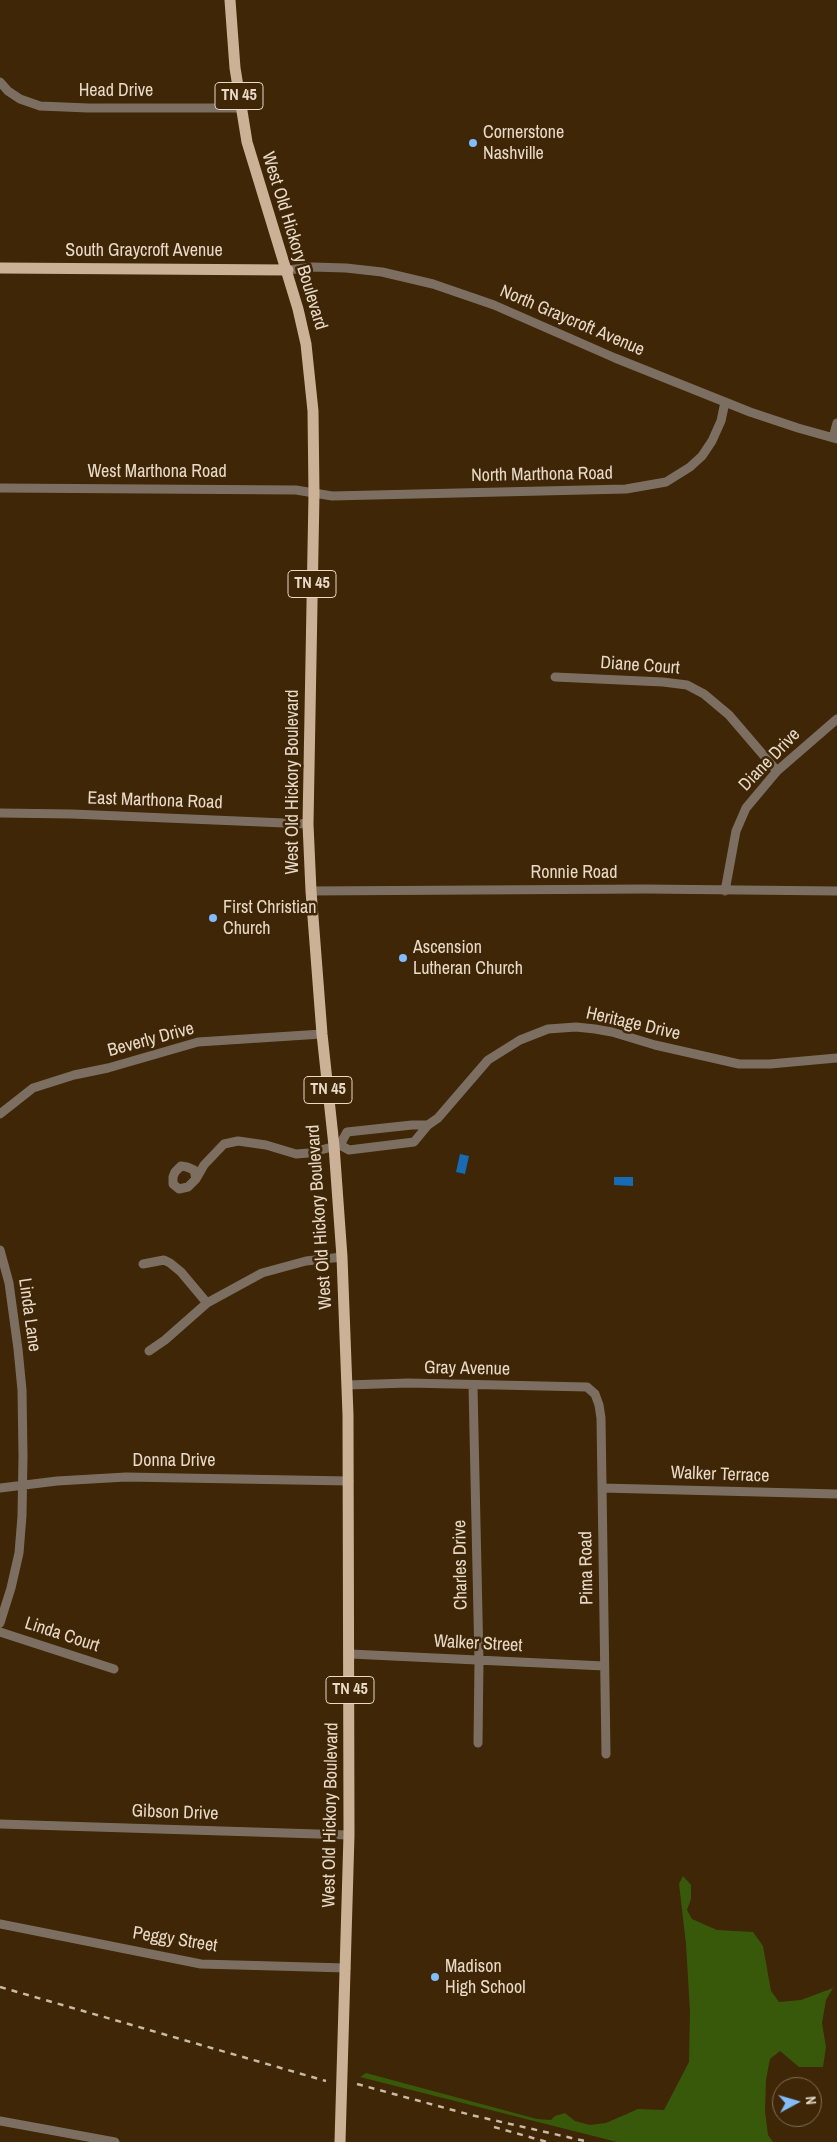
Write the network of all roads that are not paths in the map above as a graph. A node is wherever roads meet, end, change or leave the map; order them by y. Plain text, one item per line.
1 (230, 0) edge
2 (0, 82) edge
3 (240, 108) junction
4 (0, 268) edge
5 (288, 270) junction
6 (725, 402) junction
7 (837, 423) edge
8 (835, 438) edge
9 (0, 488) edge
10 (314, 494) junction
11 (555, 677) dead end
12 (837, 719) edge
13 (777, 771) junction
14 (0, 813) edge
15 (308, 824) junction
16 (311, 891) junction
17 (726, 891) junction
18 (837, 891) edge
19 (322, 1034) junction
20 (837, 1058) edge
21 (0, 1114) edge
22 (428, 1126) junction
23 (337, 1145) junction
24 (196, 1179) dead end
25 (0, 1250) edge
26 (342, 1257) junction
27 (143, 1264) dead end
28 (207, 1302) junction
29 (149, 1351) dead end
30 (347, 1385) junction
31 (474, 1386) junction
32 (587, 1387) joint
33 (349, 1481) junction
34 (22, 1485) junction
35 (0, 1488) edge
36 (602, 1488) junction
37 (837, 1494) edge
38 (0, 1623) edge
39 (0, 1632) edge
40 (350, 1654) junction
41 (479, 1661) junction
42 (604, 1666) junction
43 (114, 1669) dead end
44 (478, 1743) dead end
45 (606, 1754) dead end
46 (0, 1824) edge
47 (349, 1835) junction
48 (0, 1924) edge
49 (346, 1968) junction
50 (0, 2121) edge
51 (115, 2142) edge
52 (340, 2142) edge

1 - 3 main road, West Old Hickory Boulevard / TN 45
2 - 3 street, Head Drive
3 - 5 main road, West Old Hickory Boulevard / TN 45
4 - 5 main road, South Graycroft Avenue
5 - 6 street, North Graycroft Avenue
5 - 10 main road, West Old Hickory Boulevard / TN 45
6 - 8 street, North Graycroft Avenue
6 - 10 street, North Marthona Road
7 - 8 street
9 - 10 street, West Marthona Road
10 - 15 main road, West Old Hickory Boulevard / TN 45
11 - 13 street, Diane Court
12 - 13 street, Diane Drive
13 - 17 street, Diane Drive
14 - 15 street, East Marthona Road
15 - 16 main road, West Old Hickory Boulevard / TN 45
16 - 17 street, Ronnie Road
16 - 19 main road, West Old Hickory Boulevard / TN 45
17 - 18 street, Ronnie Road
19 - 21 street, Beverly Drive
19 - 23 main road, West Old Hickory Boulevard / TN 45
20 - 22 street, Heritage Drive
22 - 23 street, Heritage Drive
22 - 23 street, Heritage Drive
23 - 24 street, Heritage Drive
23 - 26 main road, West Old Hickory Boulevard / TN 45
25 - 34 street, Linda Lane
26 - 28 street
26 - 30 main road, West Old Hickory Boulevard / TN 45
27 - 28 street
28 - 29 street
30 - 31 street, Gray Avenue
30 - 33 main road, West Old Hickory Boulevard / TN 45
31 - 32 street, Gray Avenue
31 - 41 street, Charles Drive
32 - 36 street, Pima Road
33 - 34 street, Donna Drive
33 - 40 main road, West Old Hickory Boulevard / TN 45
34 - 35 street, Donna Drive
34 - 38 street, Linda Lane
36 - 37 street, Walker Terrace
36 - 42 street, Pima Road
39 - 43 street, Linda Court
40 - 41 street, Walker Street
40 - 47 main road, West Old Hickory Boulevard / TN 45
41 - 42 street, Walker Street
41 - 44 street, Charles Drive
42 - 45 street, Pima Road
46 - 47 street, Gibson Drive
47 - 49 main road, West Old Hickory Boulevard / TN 45
48 - 49 street, Peggy Street
49 - 52 main road, West Old Hickory Boulevard / TN 45
50 - 51 street

